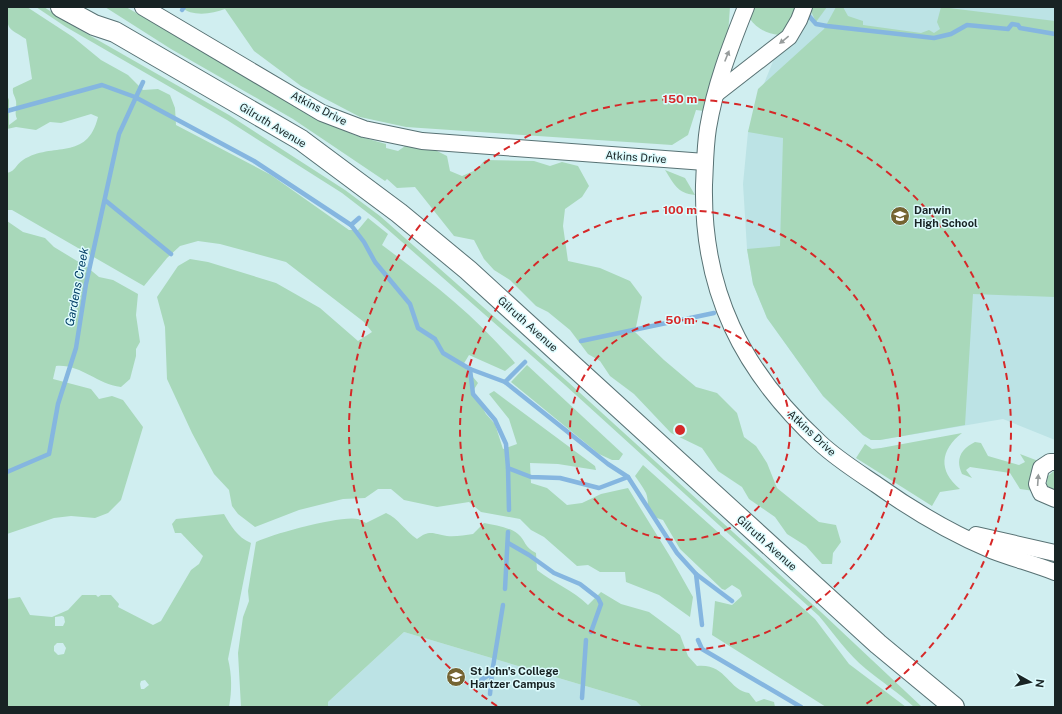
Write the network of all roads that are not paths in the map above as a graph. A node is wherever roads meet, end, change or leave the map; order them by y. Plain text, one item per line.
1 (61, 7) edge
2 (89, 7) edge
3 (143, 7) edge
4 (746, 7) edge
5 (804, 7) edge
6 (115, 32) junction
7 (717, 93) junction
8 (705, 162) junction
9 (1055, 462) edge
10 (1055, 499) edge
11 (938, 522) junction
12 (962, 536) junction
13 (1055, 553) edge
14 (1055, 561) edge
15 (1055, 572) edge
16 (903, 666) junction
17 (940, 707) edge
18 (954, 707) edge

1 - 6 street, Gilruth Avenue
2 - 6 street, Gilruth Avenue
3 - 8 street, Atkins Drive
7 -> 4 street
5 -> 7 street
6 - 16 street, Gilruth Avenue
7 - 8 street
8 - 11 street, Atkins Drive
10 -> 9 street
11 - 12 street, Atkins Drive
11 - 13 street, Atkins Drive
12 - 14 street, Atkins Drive
12 - 15 street, Atkins Drive
16 - 17 street, Gilruth Avenue
16 - 18 street, Gilruth Avenue

